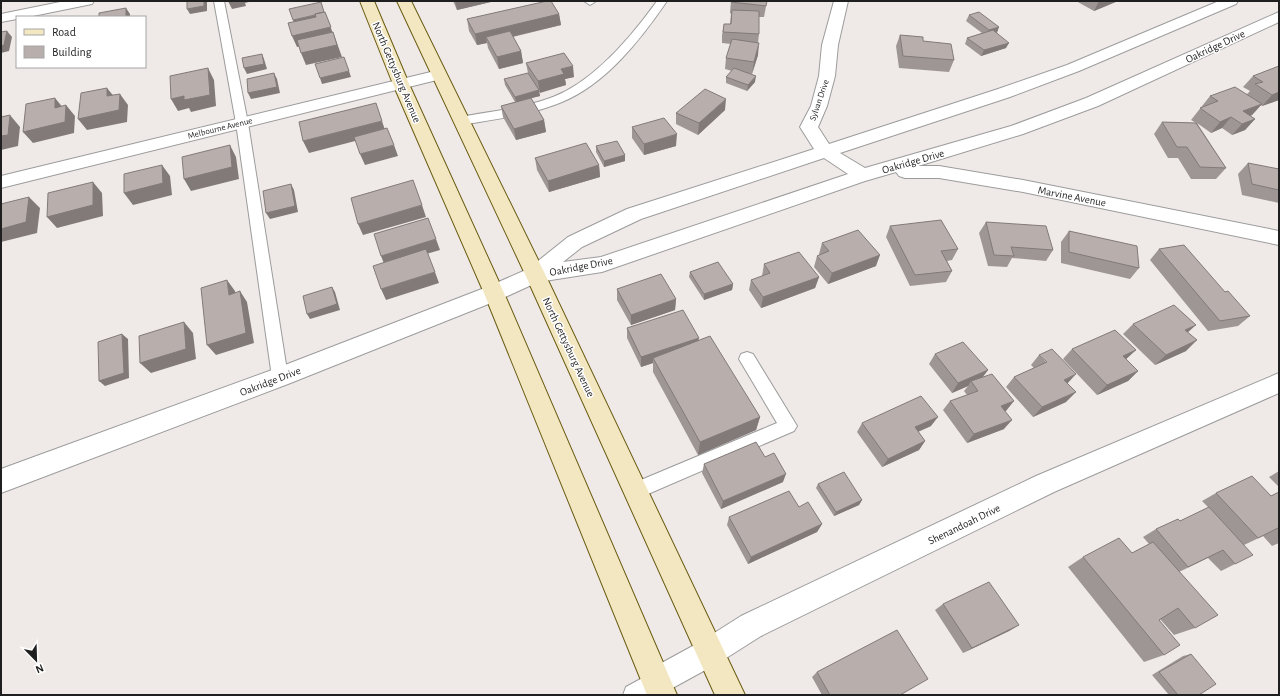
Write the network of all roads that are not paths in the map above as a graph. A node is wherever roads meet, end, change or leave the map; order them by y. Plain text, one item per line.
1 (87, 1) edge
2 (219, 1) edge
3 (367, 1) edge
4 (404, 1) edge
5 (662, 1) edge
6 (841, 1) edge
7 (1231, 1) edge
8 (1279, 16) edge
9 (1, 18) edge
10 (439, 75) junction
11 (401, 84) junction
12 (462, 121) junction
13 (242, 123) junction
14 (825, 151) junction
15 (863, 175) junction
16 (1, 182) edge
17 (1279, 238) edge
18 (535, 274) junction
19 (494, 293) junction
20 (747, 359) dead end
21 (280, 377) junction
22 (1279, 383) edge
23 (1, 481) edge
24 (635, 491) junction
25 (710, 652) junction
26 (659, 688) edge
27 (634, 695) edge
28 (730, 695) edge

1 - 9 street
2 - 13 lane
3 - 11 main road, North Gettysburg Avenue
4 - 10 main road, North Gettysburg Avenue
5 - 12 lane
6 - 14 street, Sylvan Drive
7 - 14 street, Oakridge Drive
8 - 15 street, Oakridge Drive
10 - 11 street, Melbourne Avenue
10 - 12 main road, North Gettysburg Avenue
11 - 13 street, Melbourne Avenue
11 - 19 main road, North Gettysburg Avenue
12 - 18 main road, North Gettysburg Avenue
13 - 16 street, Melbourne Avenue
13 - 21 lane
14 - 15 street, Sylvan Drive
14 - 18 street, Oakridge Drive
15 - 17 street, Marvine Avenue
15 - 18 street, Oakridge Drive
18 - 19 street, Oakridge Drive
18 - 24 main road, North Gettysburg Avenue
19 - 21 street, Oakridge Drive
19 - 26 main road, North Gettysburg Avenue
20 - 24 lane
21 - 23 street, Oakridge Drive
22 - 25 street, Shenandoah Drive
24 - 25 main road, North Gettysburg Avenue
25 - 26 street, Shenandoah Drive
25 - 28 main road, North Gettysburg Avenue
26 - 27 lane

